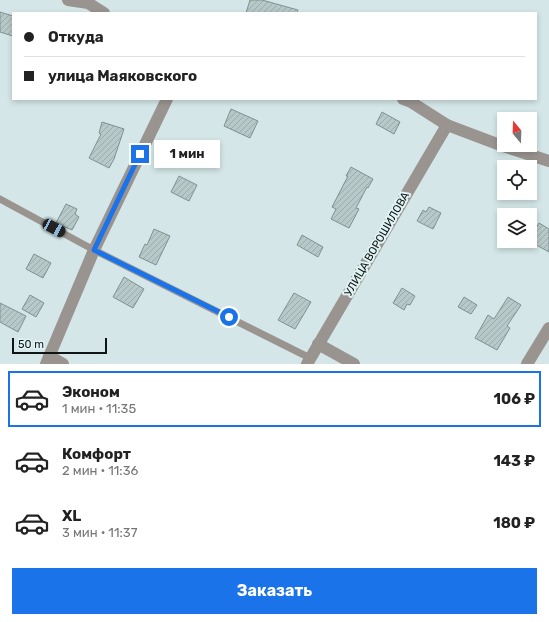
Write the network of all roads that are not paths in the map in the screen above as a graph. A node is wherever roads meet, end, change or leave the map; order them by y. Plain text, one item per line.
1 (68, 0) edge
2 (86, 2) edge
3 (102, 12) edge
4 (167, 100) edge
5 (406, 100) edge
6 (447, 125) junction
7 (549, 161) edge
8 (0, 199) edge
9 (94, 250) junction
10 (549, 328) edge
11 (318, 344) junction
12 (47, 360) edge
13 (309, 361) edge
14 (63, 364) edge
15 (354, 364) edge
16 (527, 364) edge

1 - 2 street
2 - 3 street
4 - 9 street
5 - 6 street
6 - 7 street
6 - 11 street, УЛИЦА ВОРОШИЛОВА
8 - 9 lane
9 - 12 street
9 - 13 lane
10 - 16 street
11 - 13 street, УЛИЦА ВОРОШИЛОВА
11 - 15 street
12 - 14 street

